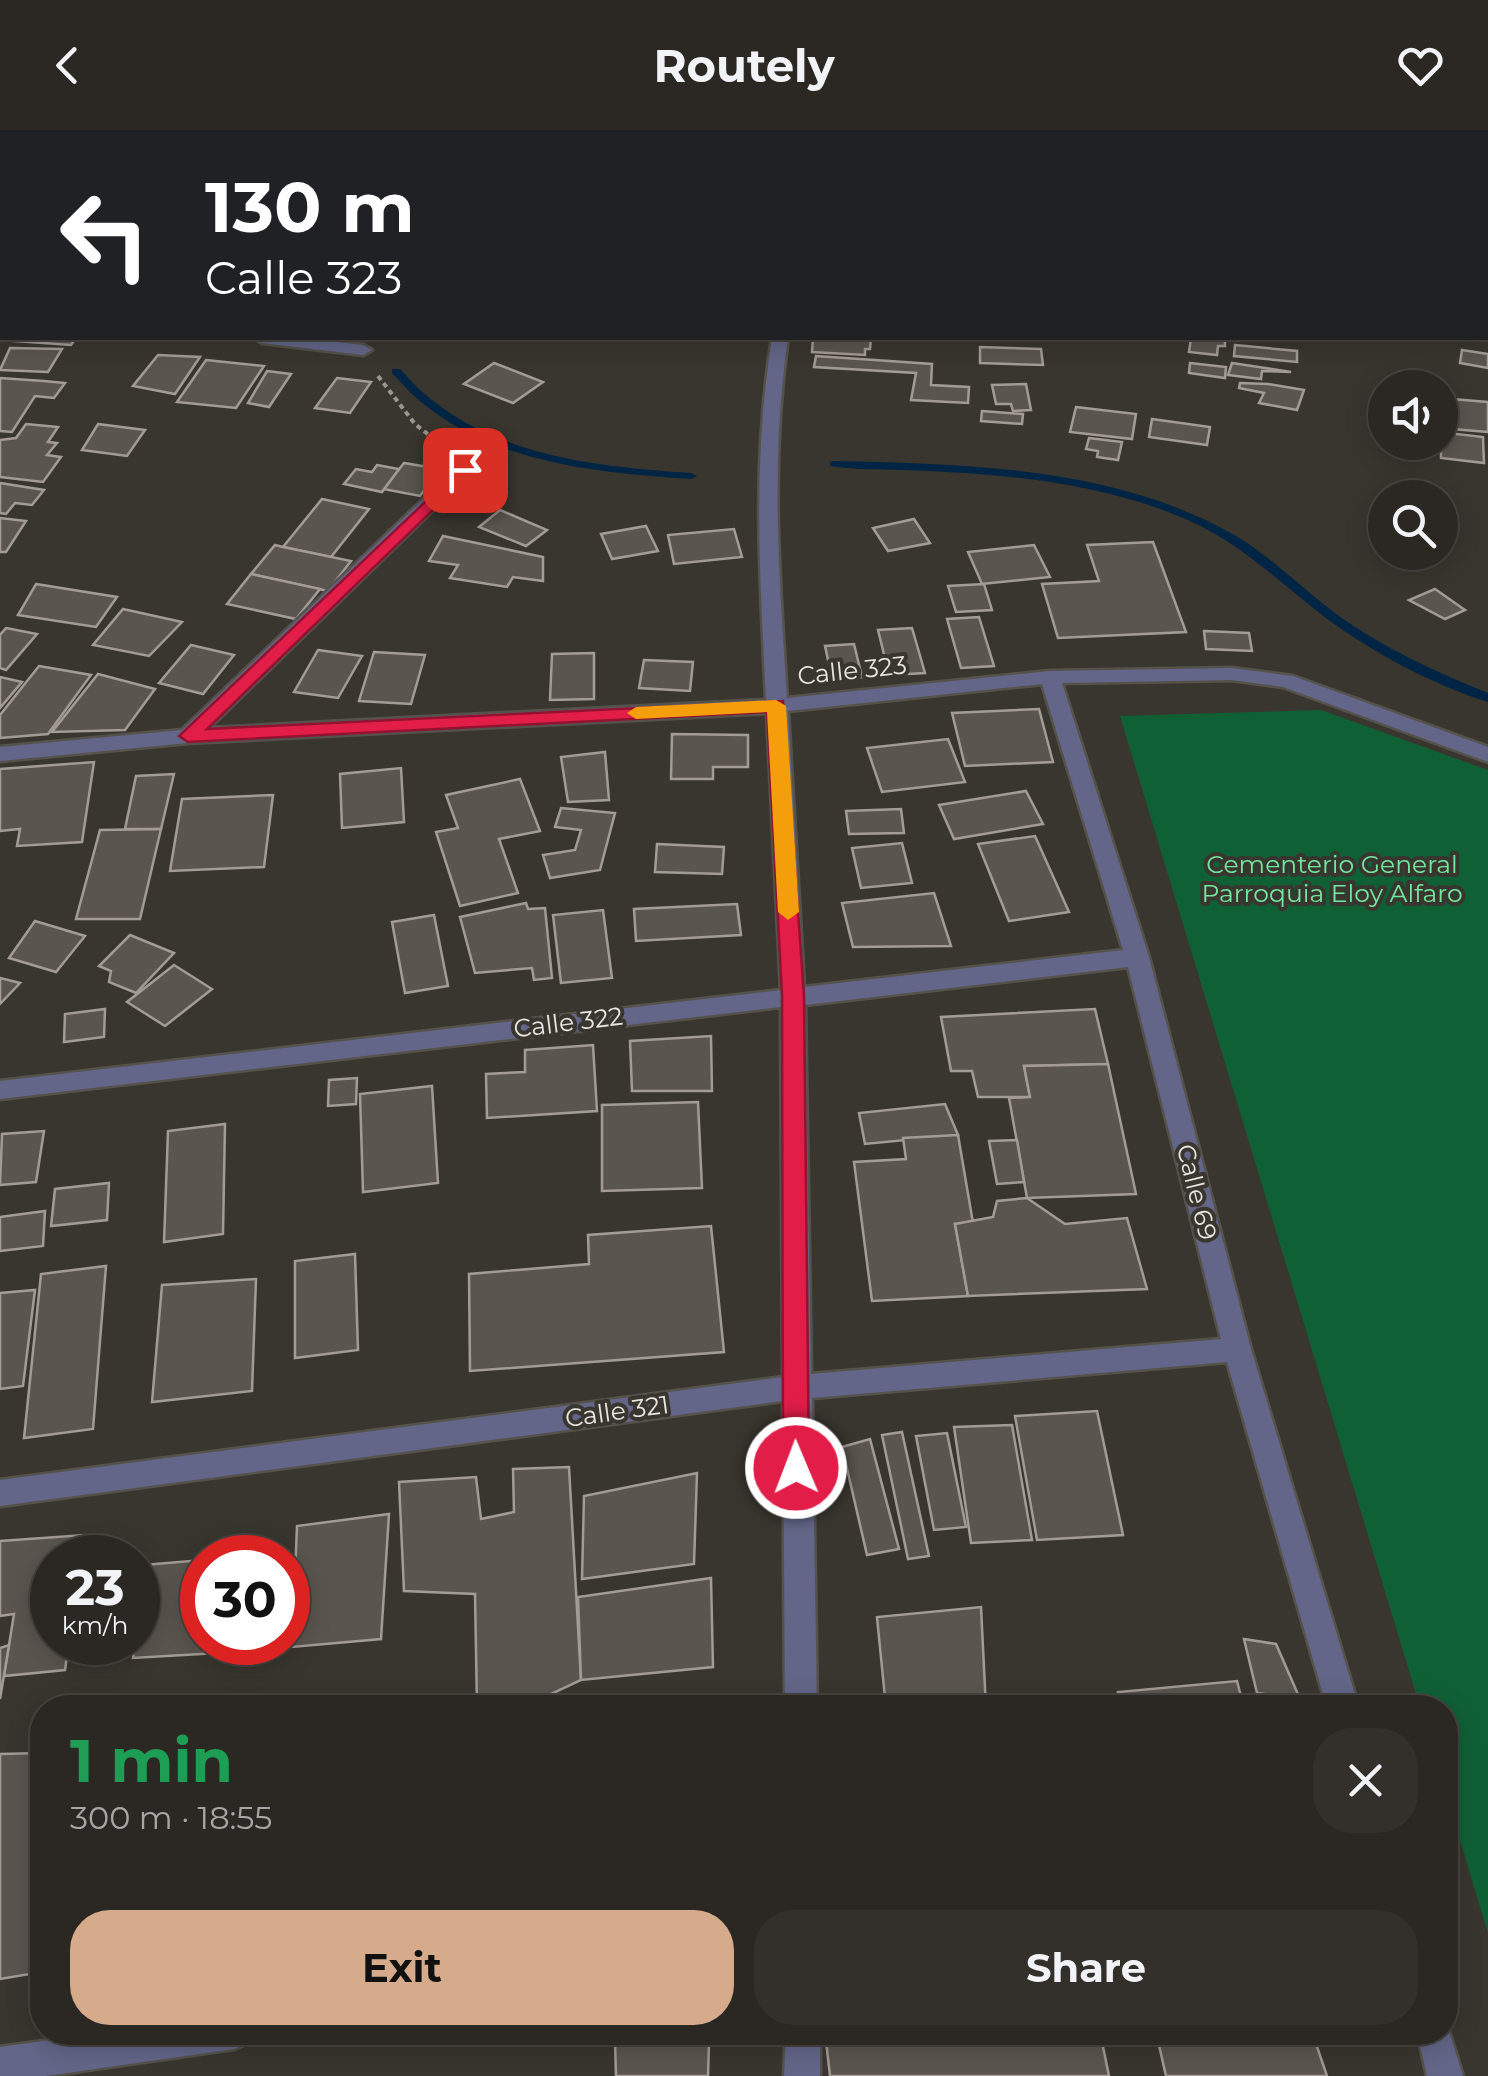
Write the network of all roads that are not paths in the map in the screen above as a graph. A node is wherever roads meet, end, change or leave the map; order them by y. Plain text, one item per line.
1 (279, 340) edge
2 (780, 340) edge
3 (364, 350) road end
4 (465, 470) road end
5 (1050, 676) junction
6 (776, 706) junction
7 (188, 736) junction
8 (0, 754) edge
9 (1488, 755) edge
10 (1137, 957) junction
11 (793, 995) junction
12 (0, 1090) edge
13 (1237, 1348) junction
14 (794, 1388) junction
15 (0, 1494) edge
16 (800, 1695) edge
17 (1339, 1695) edge
18 (142, 2045) edge
19 (803, 2045) edge
20 (1437, 2045) edge
21 (0, 2065) edge
22 (802, 2076) edge
23 (1445, 2076) edge

1 - 3 street
2 - 6 street
4 - 7 street
5 - 6 street, Calle 323
5 - 9 street, Calle 323
5 - 10 street, Calle 69
6 - 7 street, Calle 323
6 - 11 street
7 - 8 street, Calle 323
10 - 11 street, Calle 322
10 - 13 street, Calle 69
11 - 12 street, Calle 322
11 - 14 street
13 - 14 street, Calle 321
13 - 17 street, Calle 69
14 - 15 street, Calle 321
14 - 16 street
18 - 21 street
19 - 22 street
20 - 23 street

